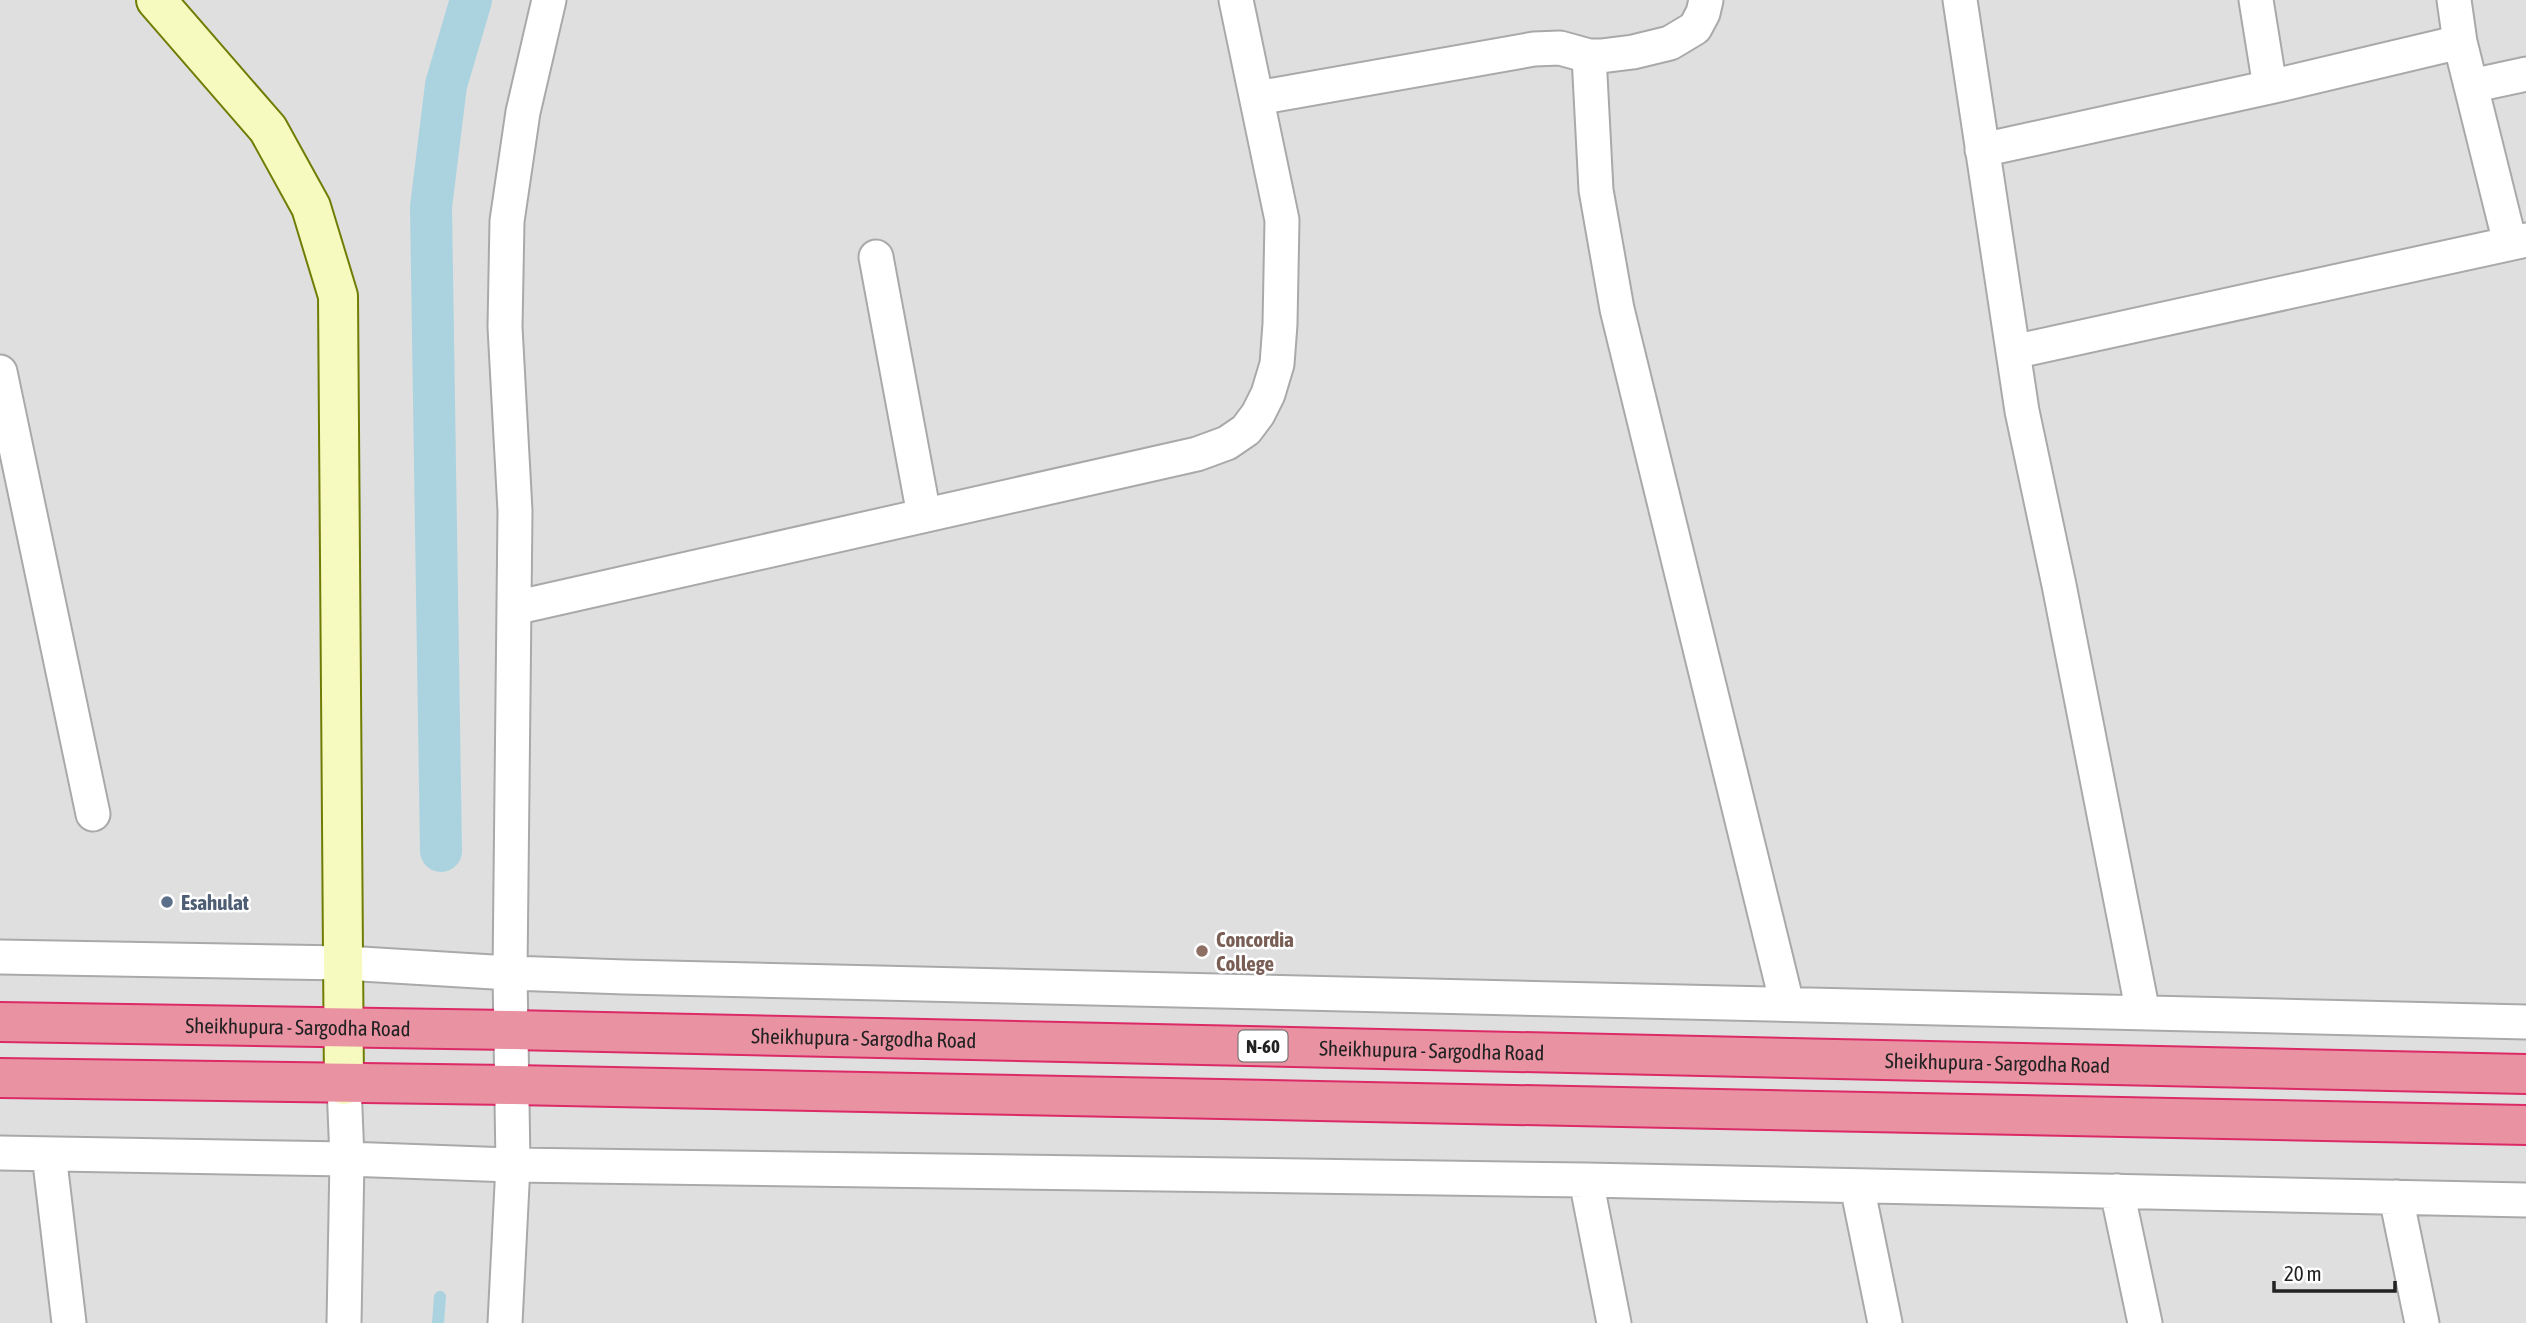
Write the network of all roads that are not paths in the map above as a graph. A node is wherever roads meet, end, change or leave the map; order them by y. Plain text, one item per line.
1 (156, 0) edge
2 (550, 0) edge
3 (1236, 0) edge
4 (1706, 0) edge
5 (1960, 0) edge
6 (2256, 0) edge
7 (2454, 0) edge
8 (2460, 42) junction
9 (1589, 56) junction
10 (2526, 74) edge
11 (2471, 86) junction
12 (2270, 87) junction
13 (1257, 98) junction
14 (1982, 150) junction
15 (2518, 242) edge
16 (876, 257) dead end
17 (2013, 352) junction
18 (0, 372) edge
19 (924, 515) junction
20 (514, 608) junction
21 (93, 814) dead end
22 (0, 957) edge
23 (345, 963) junction
24 (510, 973) junction
25 (1787, 1004) junction
26 (2143, 1013) junction
27 (0, 1022) edge
28 (2526, 1022) edge
29 (345, 1028) junction
30 (512, 1030) junction
31 (2526, 1074) edge
32 (0, 1078) edge
33 (344, 1084) junction
34 (513, 1086) junction
35 (2526, 1125) edge
36 (0, 1153) edge
37 (48, 1154) junction
38 (347, 1158) junction
39 (513, 1166) junction
40 (1586, 1180) junction
41 (1857, 1186) junction
42 (2117, 1191) junction
43 (2396, 1197) junction
44 (2526, 1200) edge
45 (69, 1323) edge
46 (344, 1323) edge
47 (505, 1323) edge
48 (1614, 1323) edge
49 (1885, 1323) edge
50 (2145, 1323) edge
51 (2422, 1323) edge

1 - 23 main road
2 - 20 street
3 - 13 street
4 - 9 street
5 - 14 street
6 - 12 street
7 - 8 street
8 - 11 street
8 - 12 street
9 - 13 street
9 - 25 street
10 - 11 street
11 - 15 street
12 - 14 street
13 - 19 street
14 - 17 street
15 - 17 street
16 - 19 street
17 - 26 street
18 - 21 street
19 - 20 street
20 - 24 street
22 - 23 street
23 - 24 street
23 - 29 main road
24 - 25 street
24 - 30 street
25 - 26 street
26 - 28 street
27 - 29 highway, Sheikhupura - Sargodha Road / N-60
29 - 30 highway, Sheikhupura - Sargodha Road / N-60
29 - 33 main road
30 - 31 highway, Sheikhupura - Sargodha Road / N-60
30 - 34 street
32 - 33 highway
33 - 34 highway
33 - 38 street
34 - 35 highway
34 - 39 street
36 - 37 street
37 - 38 street
37 - 45 street
38 - 39 street
38 - 46 street
39 - 40 street
39 - 47 street
40 - 41 street
40 - 48 street
41 - 42 street
41 - 49 street
42 - 43 street
42 - 50 street
43 - 44 street
43 - 51 street

